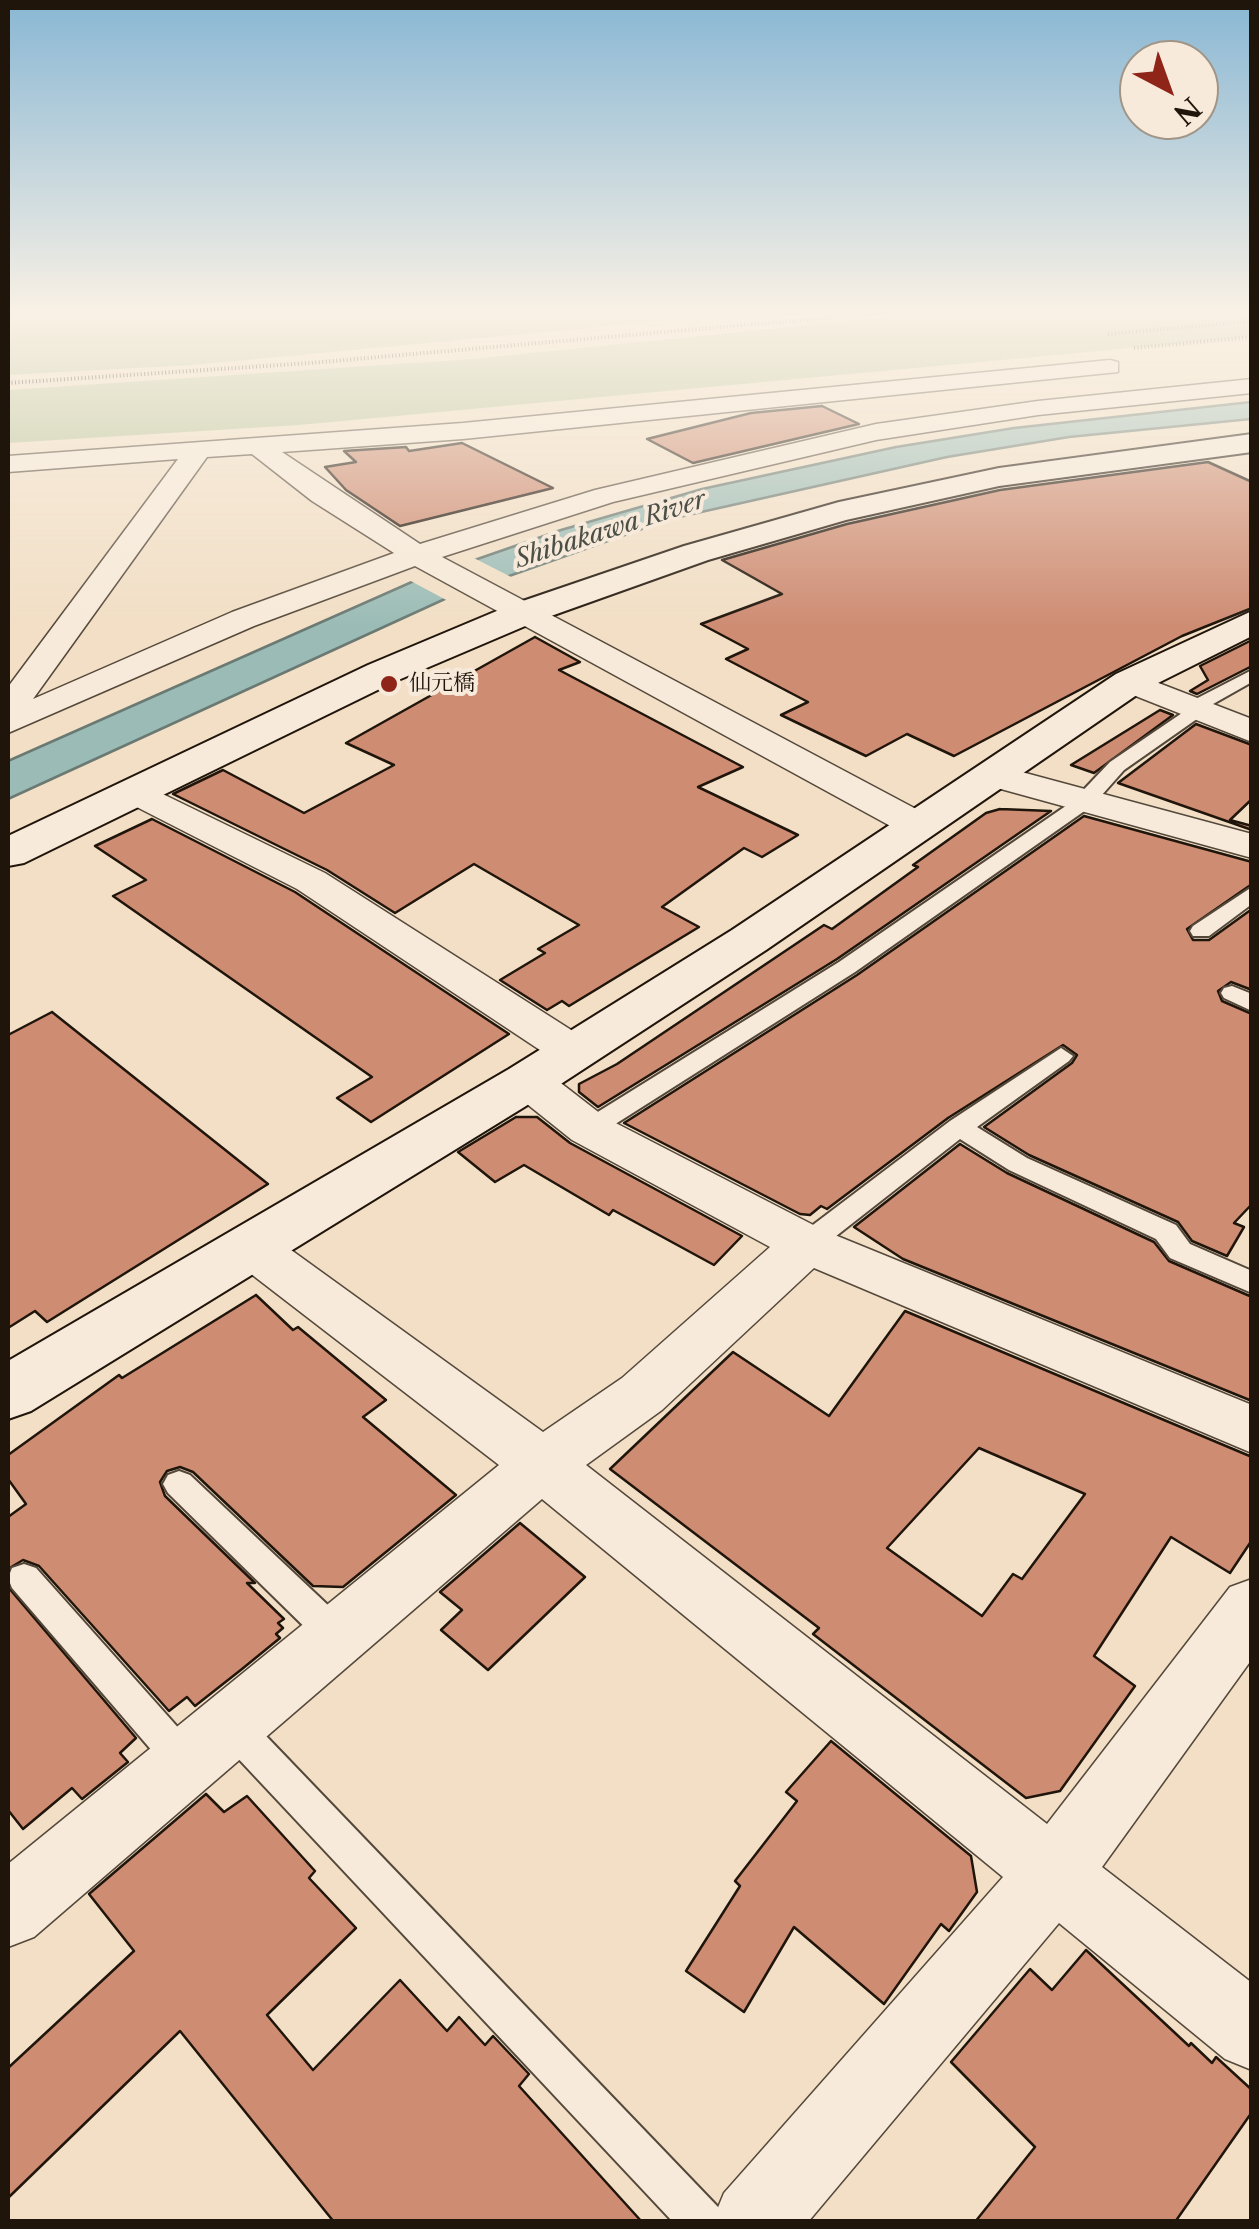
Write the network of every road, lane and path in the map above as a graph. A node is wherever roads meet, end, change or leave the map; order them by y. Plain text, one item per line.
1 (581, 418) edge
2 (971, 418) edge
3 (1252, 443) edge
4 (262, 449) junction
5 (196, 454) junction
6 (8, 464) edge
7 (422, 558) junction
8 (516, 608) junction
9 (1252, 622) edge
10 (1252, 675) edge
11 (1130, 682) junction
12 (1195, 709) junction
13 (8, 710) edge
14 (8, 723) edge
15 (1252, 732) edge
16 (992, 775) junction
17 (134, 791) junction
18 (1084, 800) junction
19 (919, 826) junction
20 (1252, 846) edge
21 (8, 853) edge
22 (1252, 893) edge
23 (1200, 931) dead end
24 (574, 1052) junction
25 (1061, 1056) dead end
26 (528, 1082) junction
27 (959, 1128) junction
28 (589, 1129) junction
29 (807, 1244) junction
30 (251, 1247) junction
31 (1252, 1283) edge
32 (8, 1393) edge
33 (1252, 1430) edge
34 (542, 1464) junction
35 (179, 1484) dead end
36 (24, 1578) dead end
37 (1252, 1606) edge
38 (337, 1636) junction
39 (208, 1743) junction
40 (1055, 1872) junction
41 (14, 1891) edge
42 (1252, 2032) edge
43 (703, 2222) edge
44 (753, 2222) edge

1 - 4 street
2 - 7 street
3 - 8 street
4 - 5 street
4 - 7 street
5 - 6 street
5 - 13 street
7 - 8 street
7 - 14 street
8 - 17 street
8 - 19 street
9 - 11 street
10 - 12 lane
11 - 12 street
11 - 16 street
12 - 15 street
12 - 18 lane
16 - 18 street
16 - 19 street
17 - 21 street
17 - 24 street
18 - 20 street
18 - 28 lane
19 - 24 street
22 - 23 lane
24 - 26 street
25 - 27 lane
26 - 28 street
26 - 30 street
27 - 29 lane
27 - 31 lane
28 - 29 street
29 - 33 street
29 - 34 street
30 - 32 street
30 - 34 street
34 - 38 street
34 - 40 street
35 - 38 lane
36 - 39 lane
37 - 40 street
38 - 39 street
39 - 41 street
39 - 43 lane
40 - 42 street
40 - 44 street

